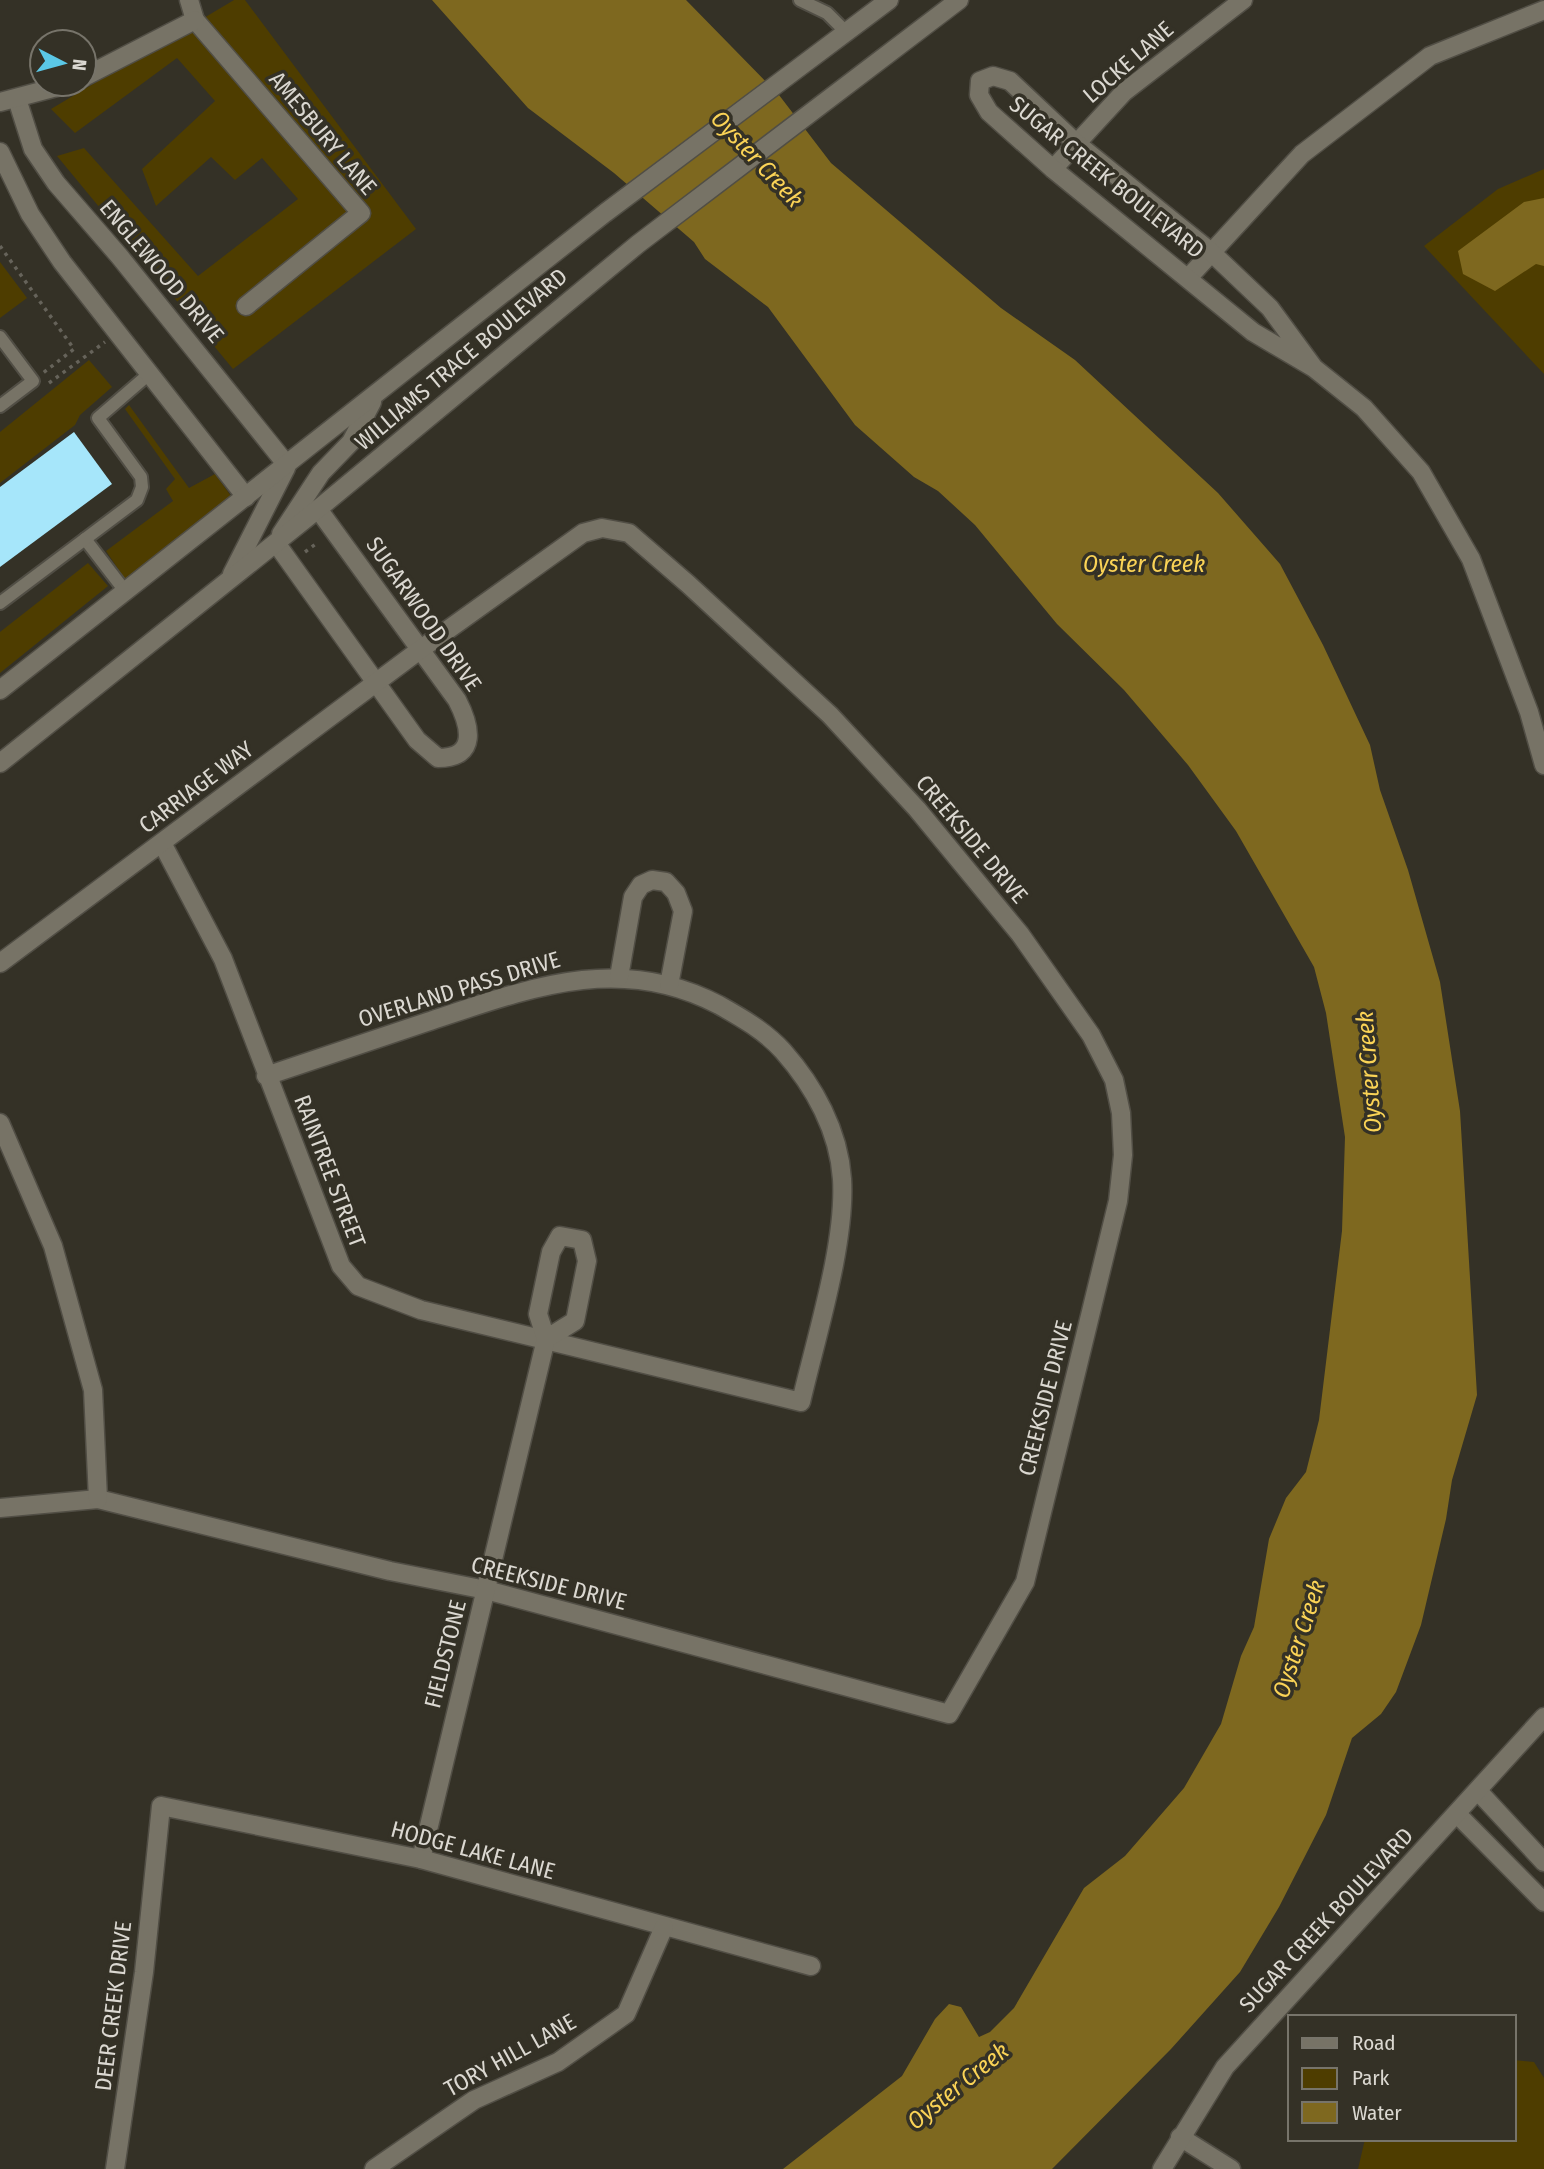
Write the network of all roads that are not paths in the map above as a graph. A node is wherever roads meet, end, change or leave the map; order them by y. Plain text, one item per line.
1 (189, 0) edge
2 (800, 0) edge
3 (889, 0) edge
4 (959, 0) edge
5 (1243, 0) edge
6 (1544, 10) edge
7 (195, 20) junction
8 (847, 33) junction
9 (98, 70) edge
10 (28, 95) edge
11 (8, 101) edge
12 (1076, 143) junction
13 (0, 152) edge
14 (1053, 169) junction
15 (1211, 252) junction
16 (1189, 277) junction
17 (246, 306) dead end
18 (0, 337) edge
19 (1314, 368) junction
20 (149, 374) junction
21 (375, 396) junction
22 (0, 406) edge
23 (288, 464) junction
24 (246, 497) junction
25 (318, 509) junction
26 (85, 539) junction
27 (276, 543) junction
28 (229, 580) junction
29 (125, 591) junction
30 (0, 603) edge
31 (421, 649) junction
32 (374, 684) junction
33 (0, 690) edge
34 (2, 757) edge
35 (1544, 765) edge
36 (162, 844) junction
37 (0, 963) edge
38 (619, 977) junction
39 (669, 985) junction
40 (266, 1076) junction
41 (0, 1123) edge
42 (546, 1339) junction
43 (801, 1402) joint
44 (98, 1499) junction
45 (0, 1508) edge
46 (486, 1590) junction
47 (1544, 1717) edge
48 (1478, 1791) junction
49 (1457, 1814) junction
50 (157, 1849) joint
51 (421, 1859) junction
52 (1544, 1862) edge
53 (1544, 1902) edge
54 (664, 1927) junction
55 (811, 1966) dead end
56 (1180, 2137) junction
57 (115, 2169) edge
58 (374, 2169) edge
59 (1162, 2169) edge
60 (1231, 2169) edge

1 - 7 street, AMESBURY LANE
2 - 8 lane
3 - 8 street, WILLIAMS TRACE BOULEVARD
4 - 25 street, WILLIAMS TRACE BOULEVARD
5 - 12 street, LOCKE LANE
6 - 15 street
7 - 9 street
7 - 17 street, AMESBURY LANE
8 - 21 street, WILLIAMS TRACE BOULEVARD
10 - 11 street
11 - 23 street, ENGLEWOOD DRIVE
12 - 14 street, LOCKE LANE
12 - 14 street, SUGAR CREEK BOULEVARD
12 - 15 street, SUGAR CREEK BOULEVARD
13 - 20 street
14 - 16 street, SUGAR CREEK BOULEVARD
15 - 16 street
15 - 19 street, SUGAR CREEK BOULEVARD
16 - 19 street, SUGAR CREEK BOULEVARD
18 - 22 lane
19 - 35 street, SUGAR CREEK BOULEVARD
20 - 24 street
20 - 26 lane
21 - 23 street, WILLIAMS TRACE BOULEVARD
21 - 27 street
23 - 24 street, WILLIAMS TRACE BOULEVARD
23 - 28 street
24 - 29 street, WILLIAMS TRACE BOULEVARD
25 - 27 street, WILLIAMS TRACE BOULEVARD
25 - 31 street, SUGARWOOD DRIVE
26 - 29 lane
26 - 30 lane
27 - 28 street, WILLIAMS TRACE BOULEVARD
27 - 32 street, SUGARWOOD DRIVE
28 - 34 street, WILLIAMS TRACE BOULEVARD
29 - 33 street, WILLIAMS TRACE BOULEVARD
31 - 32 street, CARRIAGE WAY
31 - 32 street, SUGARWOOD DRIVE
31 - 46 street, CREEKSIDE DRIVE
32 - 36 street, CARRIAGE WAY
36 - 37 street, CARRIAGE WAY
36 - 40 street, RAINTREE STREET
38 - 39 street, OVERLAND PASS DRIVE
38 - 39 street
38 - 40 street, OVERLAND PASS DRIVE
39 - 43 street, OVERLAND PASS DRIVE
40 - 42 street, RAINTREE STREET
41 - 44 street
42 - 42 street, FIELDSTONE
42 - 43 street, RAINTREE STREET
42 - 46 street, FIELDSTONE
44 - 45 street, CREEKSIDE DRIVE
44 - 46 street, CREEKSIDE DRIVE
46 - 51 street, FIELDSTONE
47 - 48 street, SUGAR CREEK BOULEVARD
48 - 49 street, SUGAR CREEK BOULEVARD
48 - 52 street
49 - 53 street
49 - 56 street, SUGAR CREEK BOULEVARD
50 - 51 street, HODGE LAKE LANE
50 - 57 street, DEER CREEK DRIVE
51 - 54 street, HODGE LAKE LANE
54 - 55 street, HODGE LAKE LANE
54 - 58 street, TORY HILL LANE
56 - 59 street, SUGAR CREEK BOULEVARD
56 - 60 street

